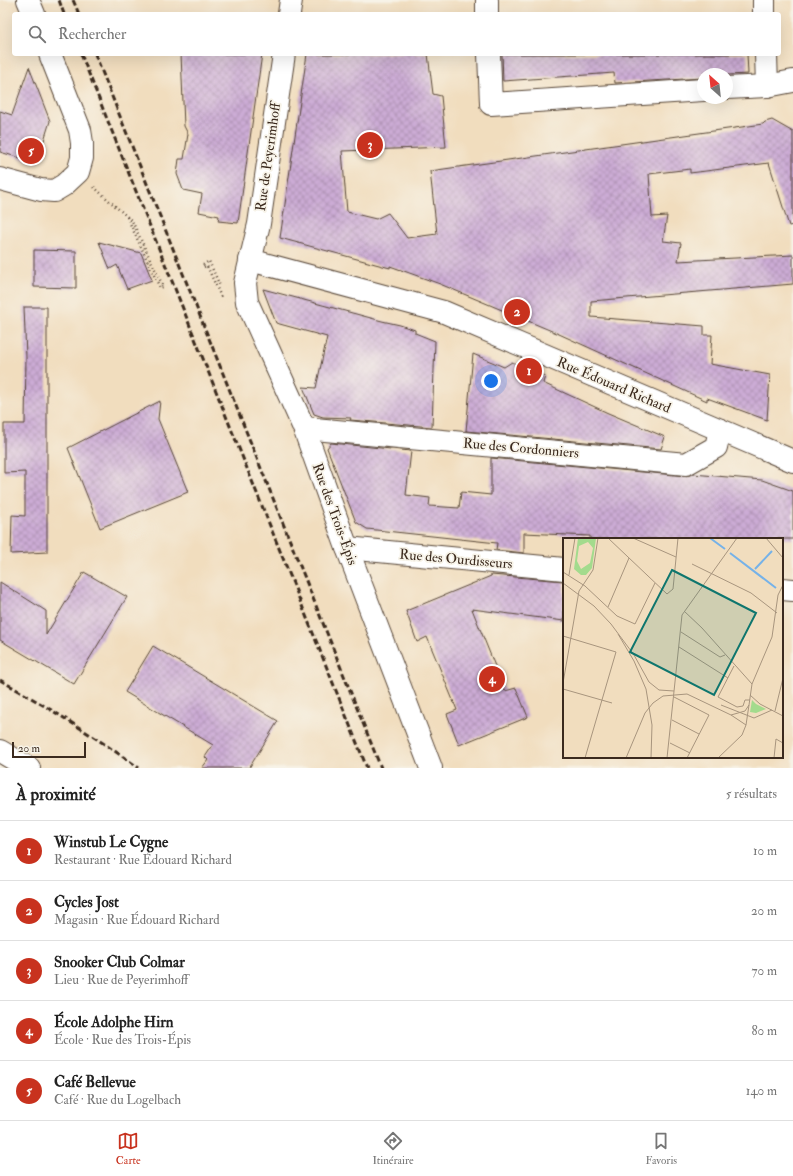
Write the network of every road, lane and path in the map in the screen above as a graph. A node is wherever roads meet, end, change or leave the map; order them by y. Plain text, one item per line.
1 (28, 0) edge
2 (291, 0) edge
3 (487, 0) edge
4 (764, 0) edge
5 (33, 12) edge
6 (289, 12) edge
7 (487, 12) edge
8 (764, 12) edge
9 (51, 56) edge
10 (284, 56) edge
11 (489, 56) edge
12 (766, 56) edge
13 (793, 81) edge
14 (767, 86) junction
15 (733, 88) edge
16 (697, 90) edge
17 (78, 172) junction
18 (0, 179) edge
19 (250, 260) junction
20 (209, 261) dead end
21 (207, 266) dead end
22 (165, 284) dead end
23 (304, 428) junction
24 (720, 430) junction
25 (793, 461) edge
26 (347, 548) junction
27 (563, 569) edge
28 (783, 589) edge
29 (793, 590) edge
30 (0, 751) edge
31 (29, 768) edge
32 (431, 768) edge

1 - 5 street
2 - 6 street
3 - 7 street
4 - 8 street
9 - 17 street
10 - 19 street, Rue de Peyerimhoff
11 - 16 street
12 - 14 street
13 - 14 street
14 - 15 street
17 - 18 street
17 - 22 path
19 - 23 street, Rue des Trois-Épis
19 - 24 street, Rue Édouard Richard
20 - 21 path
23 - 24 street, Rue des Cordonniers
23 - 26 street, Rue des Trois-Épis
24 - 25 street, Rue Édouard Richard
26 - 27 street, Rue des Ourdisseurs
26 - 32 street, Rue des Trois-Épis
28 - 29 street
30 - 31 street

